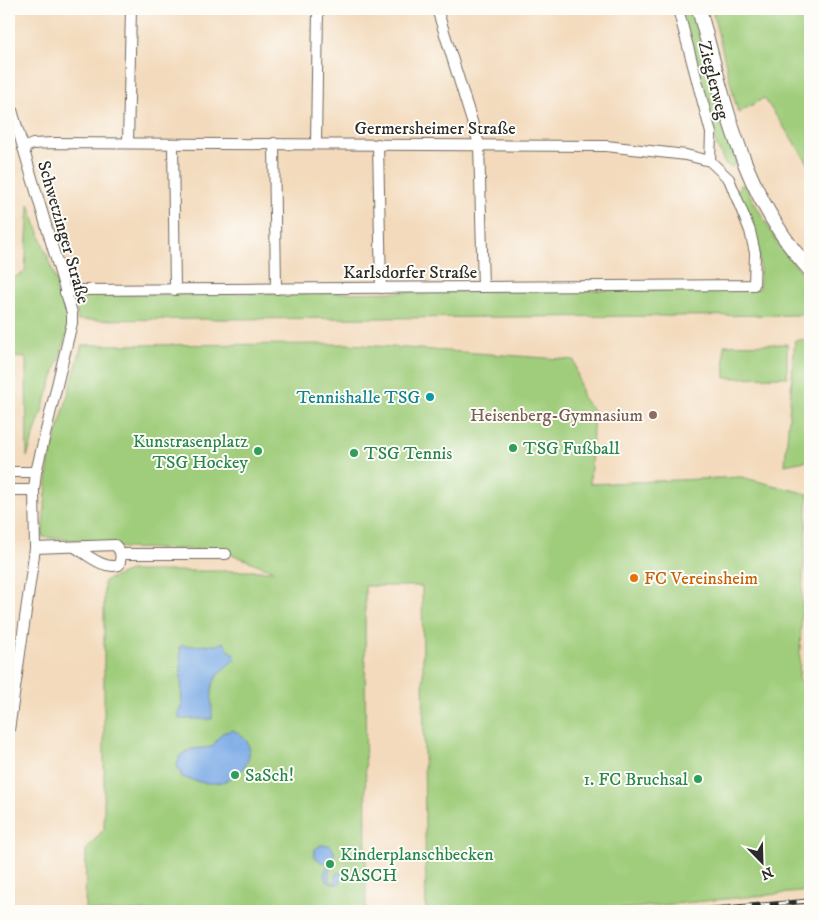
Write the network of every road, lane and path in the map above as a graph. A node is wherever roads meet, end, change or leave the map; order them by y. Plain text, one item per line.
1 (131, 9) edge
2 (318, 9) edge
3 (437, 9) edge
4 (678, 9) edge
5 (699, 9) edge
6 (9, 100) edge
7 (128, 143) junction
8 (274, 143) junction
9 (316, 143) junction
10 (173, 144) junction
11 (378, 144) junction
12 (479, 144) junction
13 (23, 148) junction
14 (710, 161) junction
15 (747, 172) junction
16 (729, 179) junction
17 (810, 270) edge
18 (754, 285) joint
19 (483, 287) junction
20 (380, 288) junction
21 (276, 289) junction
22 (175, 290) junction
23 (66, 293) junction
24 (9, 472) edge
25 (36, 472) junction
26 (9, 490) edge
27 (34, 490) junction
28 (35, 548) junction
29 (76, 548) junction
30 (121, 554) junction
31 (226, 554) dead end
32 (9, 730) edge

1 - 7 street
2 - 9 street
3 - 12 street
4 - 14 street, Zieglerweg
5 - 15 main road
6 - 13 street, Schwetzinger Straße
7 - 10 street, Germersheimer Straße
7 - 13 street, Germersheimer Straße
8 - 9 street, Germersheimer Straße
8 - 10 street, Germersheimer Straße
8 - 21 street
9 - 11 street, Germersheimer Straße
10 - 22 street
11 - 12 street, Germersheimer Straße
11 - 20 street
12 - 14 street, Germersheimer Straße
12 - 19 street
13 - 23 street, Schwetzinger Straße
14 - 16 street, Germersheimer Straße
15 - 16 street
15 - 17 main road
16 - 18 street, Germersheimer Straße
18 - 19 street, Karlsdorfer Straße
19 - 20 street, Karlsdorfer Straße
20 - 21 street, Karlsdorfer Straße
21 - 22 street, Karlsdorfer Straße
22 - 23 street, Karlsdorfer Straße
23 - 25 street, Schwetzinger Straße
24 - 25 street
25 - 27 street, Schwetzinger Straße
26 - 27 street
27 - 28 street, Schwetzinger Straße
28 - 29 street
28 - 32 street, Schwetzinger Straße
29 - 30 street
29 - 30 street
30 - 31 street

